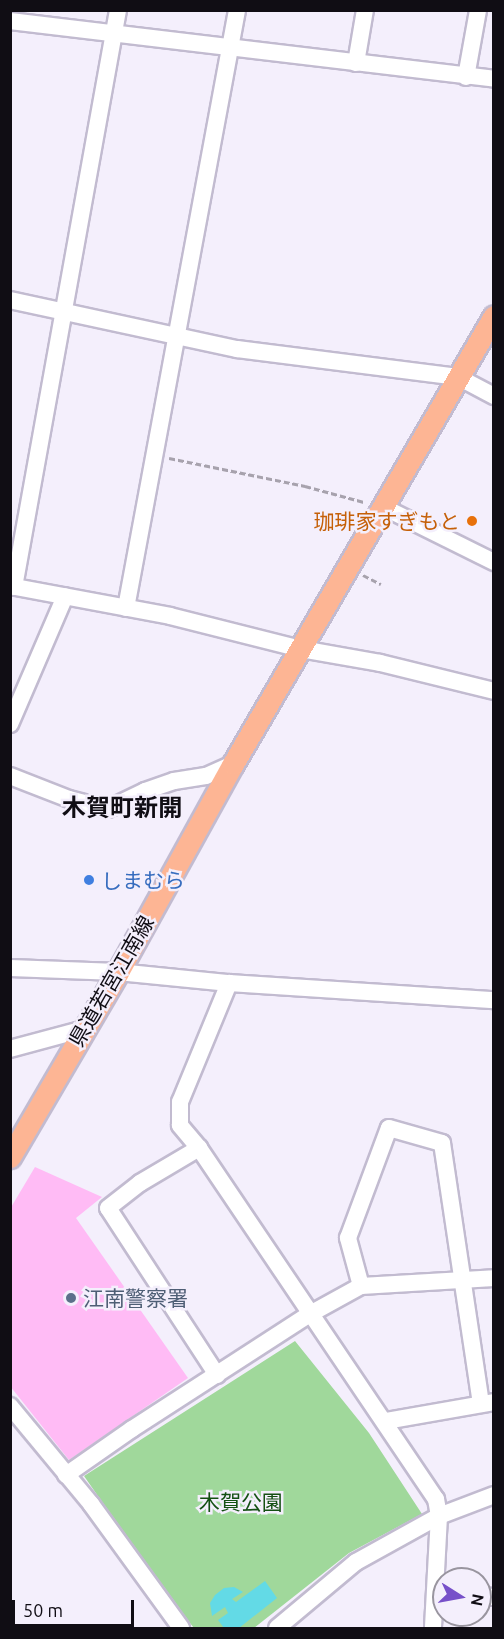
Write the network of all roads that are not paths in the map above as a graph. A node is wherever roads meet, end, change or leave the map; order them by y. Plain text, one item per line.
1 (118, 10) edge
2 (237, 10) edge
3 (365, 10) edge
4 (478, 10) edge
5 (10, 21) edge
6 (114, 33) junction
7 (230, 48) junction
8 (356, 63) junction
9 (466, 77) junction
10 (494, 79) edge
11 (10, 300) edge
12 (65, 312) junction
13 (494, 316) edge
14 (177, 336) junction
15 (458, 377) junction
16 (494, 396) edge
17 (383, 507) junction
18 (494, 562) edge
19 (12, 587) edge
20 (65, 596) junction
21 (126, 608) junction
22 (301, 649) junction
23 (494, 691) edge
24 (10, 724) edge
25 (233, 764) junction
26 (10, 776) edge
27 (10, 968) edge
28 (118, 972) junction
29 (229, 983) junction
30 (494, 1000) edge
31 (84, 1029) junction
32 (10, 1049) edge
33 (199, 1148) junction
34 (10, 1157) edge
35 (464, 1278) junction
36 (494, 1278) edge
37 (361, 1286) junction
38 (310, 1314) junction
39 (217, 1375) junction
40 (487, 1403) edge
41 (10, 1406) edge
42 (386, 1421) junction
43 (66, 1475) junction
44 (494, 1495) edge
45 (439, 1516) junction
46 (440, 1567) edge
47 (181, 1629) edge
48 (277, 1629) edge

1 - 6 street
2 - 7 street
3 - 8 street
4 - 9 street
5 - 6 street
6 - 7 street
6 - 12 street
7 - 8 street
7 - 14 street
8 - 9 street
9 - 10 street
11 - 12 street
12 - 14 street
12 - 19 street
13 - 15 main road, 県道若宮江南線
14 - 15 street
14 - 21 street
15 - 16 street
15 - 17 main road, 県道若宮江南線
17 - 18 street
17 - 22 main road, 県道若宮江南線
19 - 20 street
20 - 21 street
20 - 24 street
21 - 22 street
22 - 23 street
22 - 25 main road, 県道若宮江南線
25 - 26 street
25 - 28 main road, 県道若宮江南線
27 - 28 street
28 - 29 street
28 - 31 main road, 県道若宮江南線
29 - 30 street
29 - 33 street
31 - 32 street
31 - 34 main road, 県道若宮江南線
33 - 38 street
33 - 39 street
35 - 36 street
35 - 37 street
35 - 37 street
35 - 40 street
37 - 38 street
38 - 39 street
38 - 42 street
39 - 43 street
40 - 42 street
41 - 43 street
42 - 45 street
43 - 47 street
44 - 45 street
45 - 46 street
45 - 48 street

